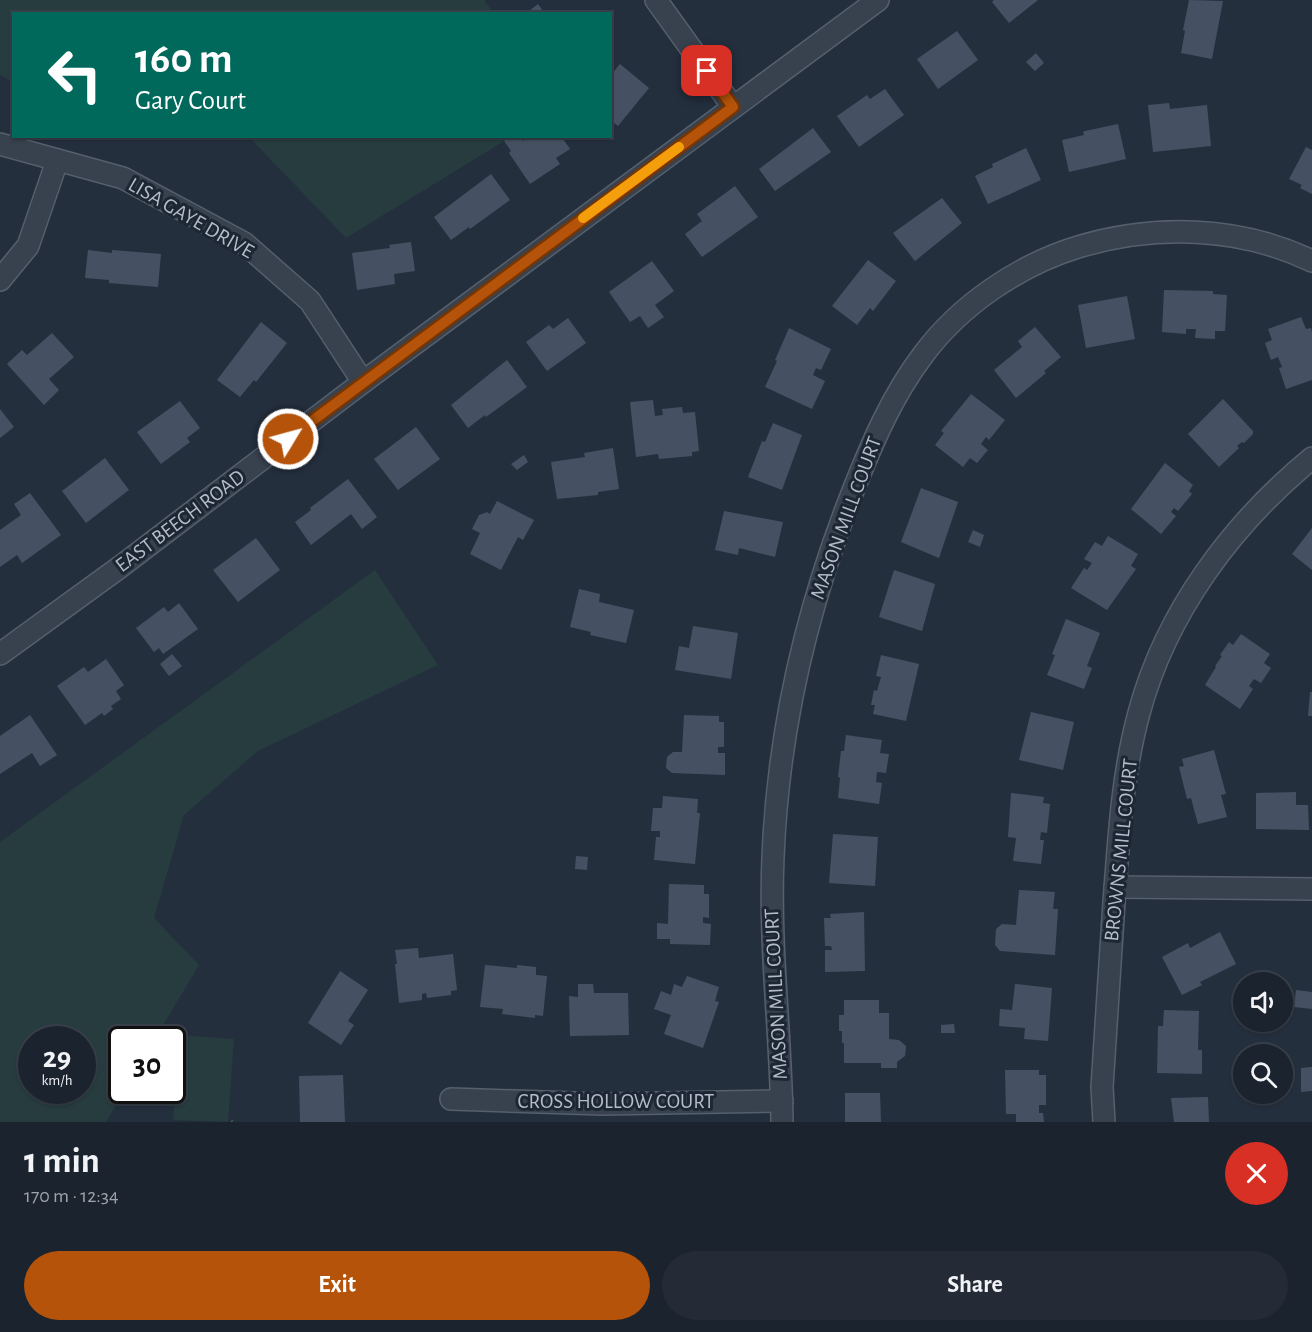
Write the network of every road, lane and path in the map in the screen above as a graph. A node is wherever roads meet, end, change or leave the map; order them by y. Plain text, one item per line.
1 (656, 0) edge
2 (878, 0) edge
3 (733, 107) junction
4 (0, 144) edge
5 (57, 161) junction
6 (1312, 261) edge
7 (0, 280) edge
8 (363, 382) junction
9 (1312, 458) edge
10 (0, 654) edge
11 (1115, 886) junction
12 (1312, 889) edge
13 (451, 1099) dead end
14 (782, 1101) junction
15 (782, 1122) edge
16 (1104, 1122) edge

1 - 3 street
2 - 3 street, EAST BEECH ROAD
3 - 8 street, EAST BEECH ROAD
4 - 5 street, LISA GAYE DRIVE
5 - 7 street
5 - 8 street, LISA GAYE DRIVE
6 - 14 street, MASON MILL COURT
8 - 10 street, EAST BEECH ROAD
9 - 11 street, BROWNS MILL COURT
11 - 12 street
11 - 16 street, BROWNS MILL COURT
13 - 14 street, CROSS HOLLOW COURT
14 - 15 street, MASON MILL COURT

